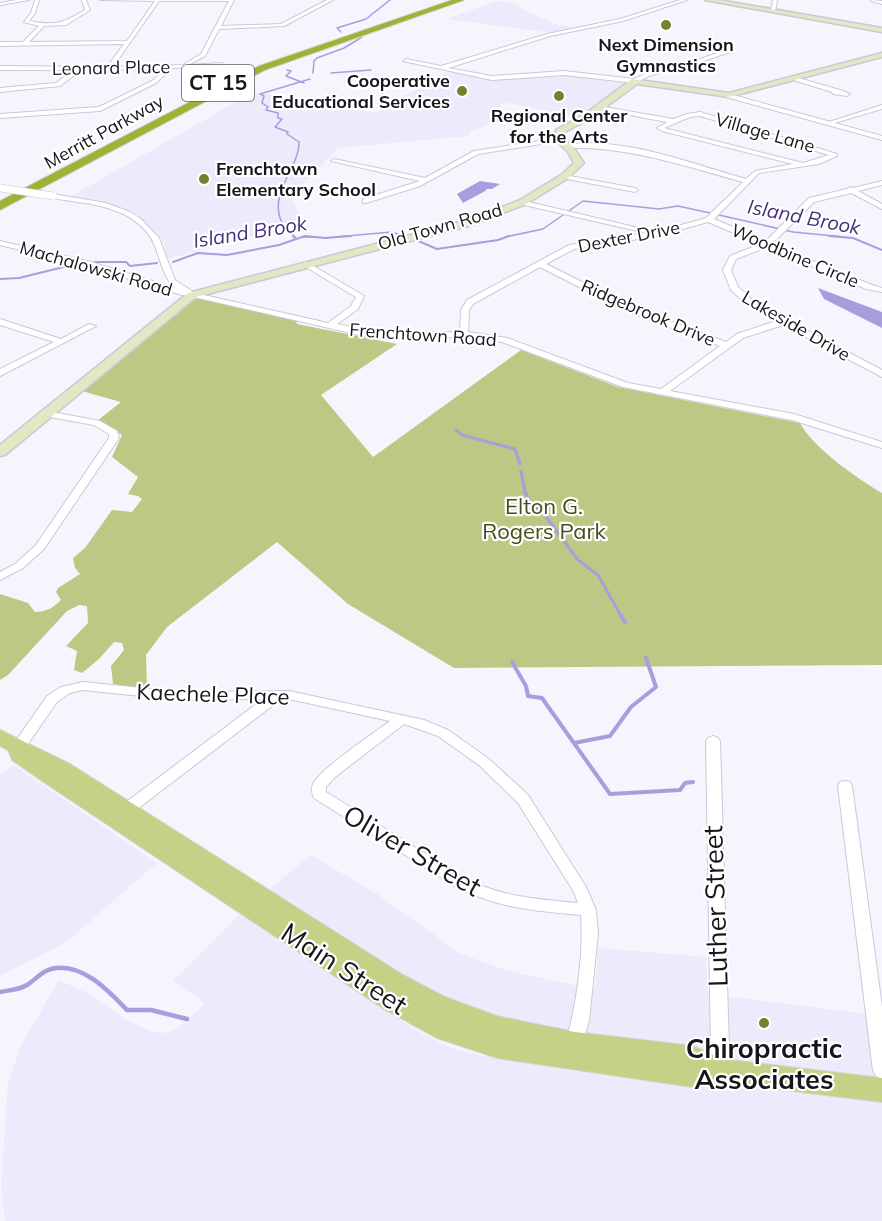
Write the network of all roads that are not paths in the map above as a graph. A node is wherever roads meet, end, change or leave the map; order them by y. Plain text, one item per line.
1 (27, 0) edge
2 (37, 0) edge
3 (84, 0) edge
4 (102, 0) edge
5 (158, 0) edge
6 (232, 0) edge
7 (331, 0) edge
8 (444, 0) edge
9 (451, 0) edge
10 (460, 0) edge
11 (468, 0) edge
12 (677, 0) edge
13 (685, 0) edge
14 (708, 0) edge
15 (775, 0) edge
16 (873, 0) edge
17 (882, 3) edge
18 (0, 4) edge
19 (646, 11) junction
20 (773, 11) junction
21 (398, 18) junction
22 (410, 18) junction
23 (43, 25) junction
24 (218, 28) junction
25 (882, 30) edge
26 (126, 42) junction
27 (25, 43) junction
28 (0, 44) edge
29 (728, 51) dead end
30 (882, 55) edge
31 (406, 61) dead end
32 (222, 65) dead end
33 (178, 67) junction
34 (0, 68) edge
35 (170, 68) junction
36 (440, 68) junction
37 (79, 69) junction
38 (109, 69) junction
39 (792, 78) junction
40 (635, 81) junction
41 (0, 90) edge
42 (837, 92) dead end
43 (729, 95) junction
44 (882, 107) edge
45 (599, 108) junction
46 (0, 116) edge
47 (673, 121) junction
48 (829, 123) junction
49 (882, 138) edge
50 (562, 143) junction
51 (334, 161) dead end
52 (801, 164) junction
53 (564, 177) junction
54 (425, 180) junction
55 (746, 181) junction
56 (882, 183) edge
57 (0, 188) edge
58 (850, 189) junction
59 (635, 190) dead end
60 (0, 199) edge
61 (366, 201) dead end
62 (523, 202) junction
63 (0, 207) edge
64 (882, 207) edge
65 (709, 220) junction
66 (657, 234) junction
67 (0, 243) edge
68 (767, 244) junction
69 (307, 264) junction
70 (539, 264) junction
71 (171, 282) junction
72 (158, 286) junction
73 (882, 290) edge
74 (192, 295) junction
75 (0, 322) edge
76 (783, 322) junction
77 (92, 326) dead end
78 (329, 326) junction
79 (464, 334) junction
80 (60, 341) junction
81 (725, 345) junction
82 (0, 373) edge
83 (882, 374) edge
84 (661, 393) junction
85 (47, 414) junction
86 (882, 445) edge
87 (0, 452) edge
88 (0, 576) edge
89 (279, 694) junction
90 (401, 720) junction
91 (713, 741) dead end
92 (9, 742) edge
93 (845, 786) dead end
94 (120, 814) junction
95 (588, 910) junction
96 (572, 1051) junction
97 (718, 1070) junction
98 (882, 1071) edge
99 (882, 1090) edge

1 - 18 street
2 - 23 street
3 - 23 street
4 - 5 street
5 - 6 street
5 - 26 street
6 - 24 street
7 - 24 street
8 - 21 highway
9 - 21 highway, Merritt Parkway / CT 15
10 - 22 highway, Merritt Parkway / CT 15
11 - 22 highway
12 - 19 street
13 - 19 street
14 - 20 main road
15 - 20 street
16 - 17 street
19 - 36 street
20 - 25 main road
21 - 60 highway, Merritt Parkway / CT 15
22 - 63 highway, Merritt Parkway / CT 15
23 - 27 street
24 - 33 street
26 - 27 street
26 - 38 street
27 - 28 street
29 - 40 street
30 - 39 main road
31 - 36 street
32 - 33 street, Leonard Place
33 - 35 street, Leonard Place
34 - 37 street, Leonard Place
35 - 38 street, Leonard Place
35 - 46 street
36 - 40 street
37 - 38 street, Leonard Place
37 - 41 street
39 - 42 street
39 - 43 main road
40 - 43 main road
40 - 45 main road
43 - 48 street
44 - 48 street
45 - 47 street
45 - 50 main road
47 - 52 street
47 - 52 street, Village Lane
48 - 49 street
50 - 53 main road
50 - 54 street
50 - 55 street
51 - 54 street
52 - 55 street, Village Lane
53 - 59 street
53 - 62 main road, Old Town Road
54 - 61 street
55 - 65 street, Dexter Drive
56 - 58 street, Lakeside Drive
57 - 71 street, bridge
58 - 64 street
58 - 68 street, Lakeside Drive
62 - 66 street
62 - 69 main road, Old Town Road
65 - 66 street, Dexter Drive
65 - 68 street, Woodbine Circle
66 - 70 street, Dexter Drive
67 - 72 street, Machalowski Road
68 - 73 street, Woodbine Circle
68 - 76 street, Lakeside Drive
69 - 74 main road, Old Town Road
69 - 78 street
70 - 79 street, Dexter Drive
70 - 81 street, Ridgebrook Drive
71 - 72 street
71 - 74 street, Frenchtown Road
72 - 74 street, Machalowski Road
74 - 78 street, Frenchtown Road
74 - 85 main road, Old Town Road
75 - 80 street
76 - 81 street
76 - 83 street, Lakeside Drive
77 - 80 street
78 - 79 street, Frenchtown Road
79 - 84 street, Frenchtown Road
80 - 82 street
81 - 84 street
84 - 86 street, Frenchtown Road
85 - 87 main road, Old Town Road
85 - 88 street
89 - 90 street, Kaechele Place
89 - 92 street, Kaechele Place
89 - 94 street
90 - 95 street, Kaechele Place
90 - 95 street, Oliver Street
91 - 97 street, Luther Street
92 - 94 main road, Main Street
93 - 98 street
94 - 96 main road, Main Street
95 - 96 street, Kaechele Place
96 - 97 main road, Main Street
97 - 99 main road, Main Street

